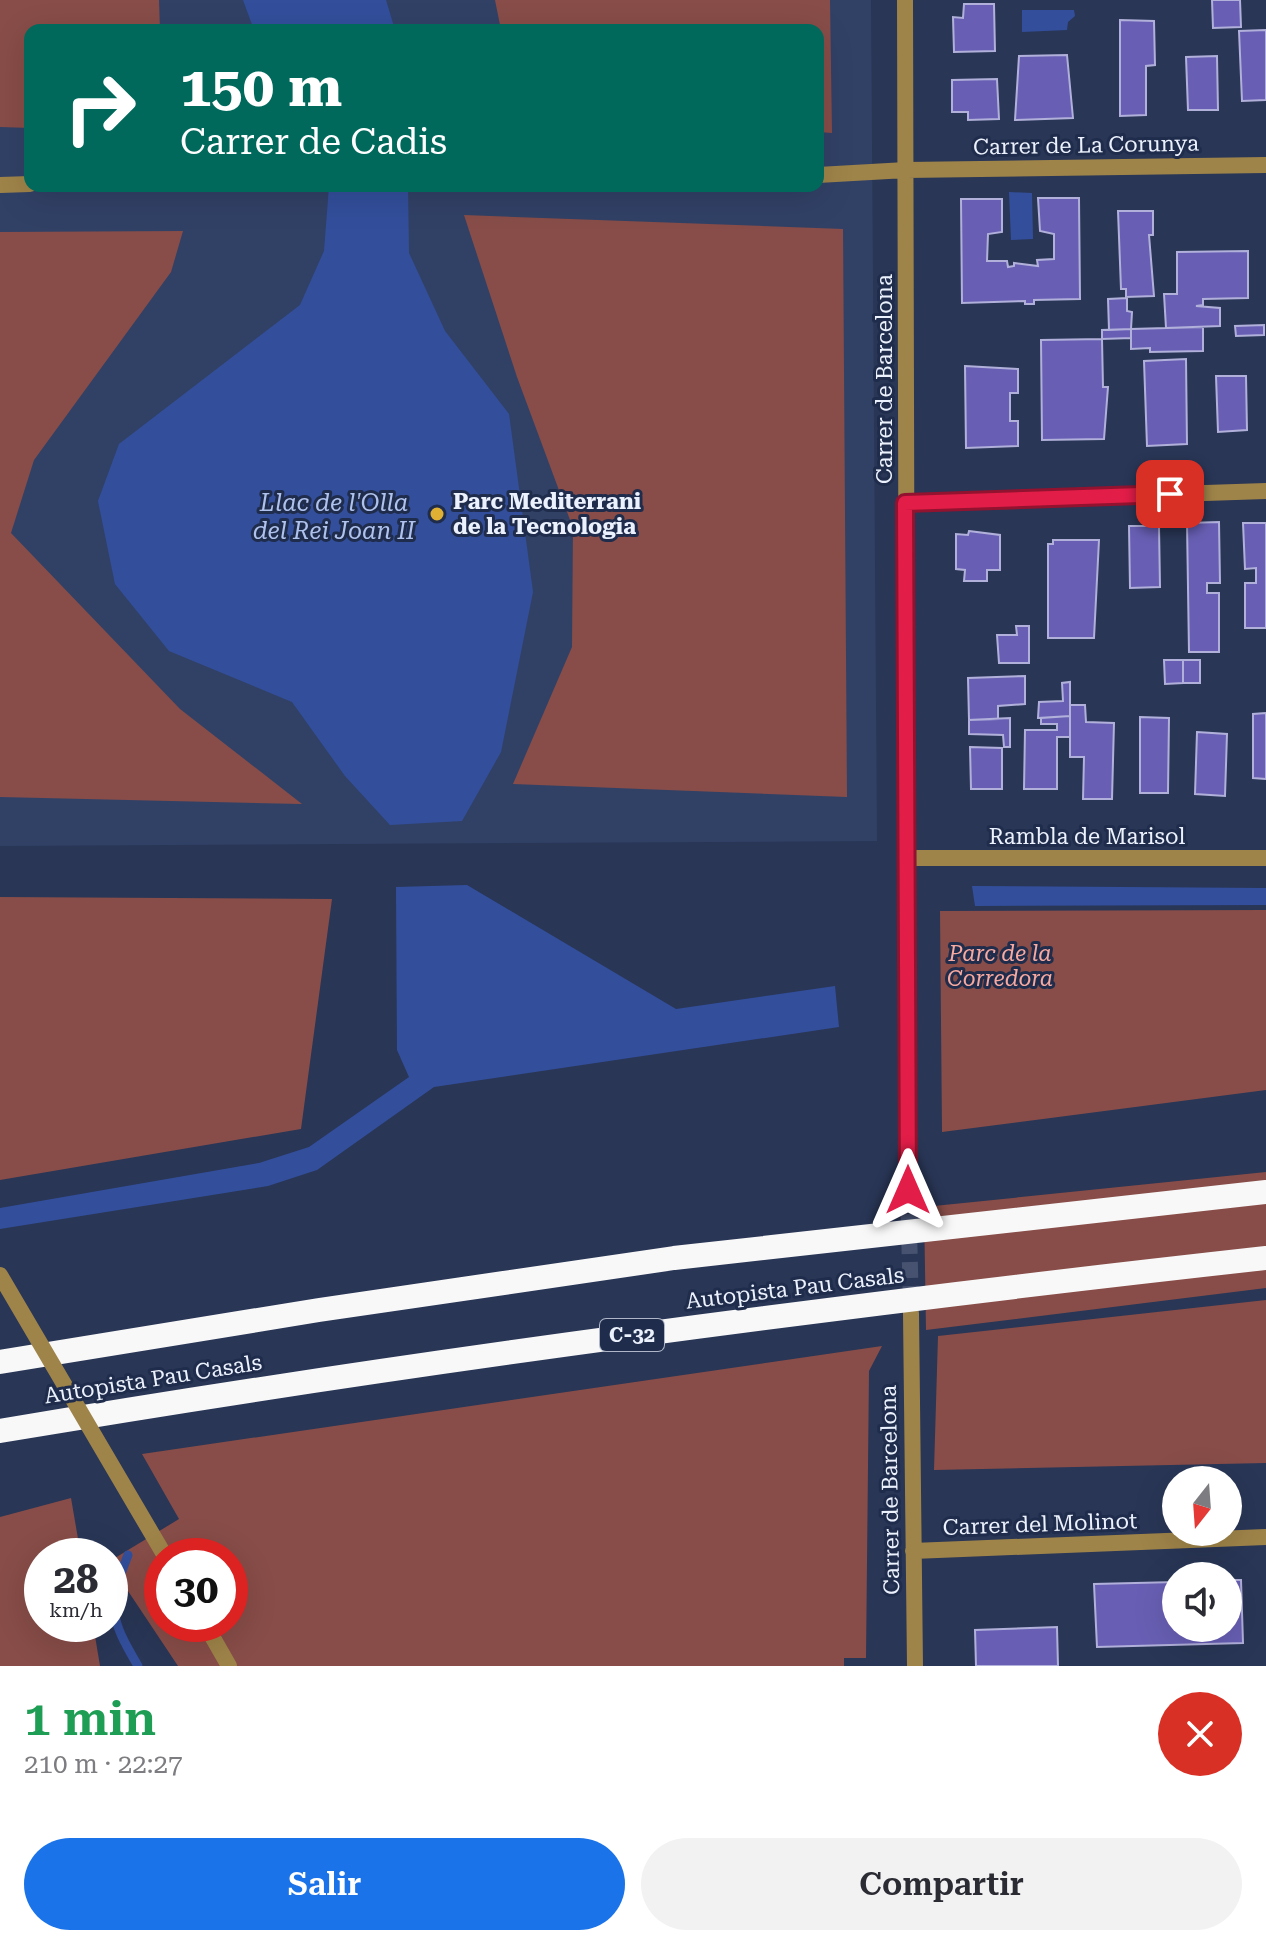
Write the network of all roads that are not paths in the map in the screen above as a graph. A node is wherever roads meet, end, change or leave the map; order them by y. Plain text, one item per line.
1 (905, 0) edge
2 (1266, 165) edge
3 (906, 170) junction
4 (824, 175) edge
5 (24, 184) edge
6 (0, 185) edge
7 (1266, 491) edge
8 (905, 503) junction
9 (907, 858) junction
10 (1266, 858) edge
11 (908, 1190) tunnel mouth
12 (1266, 1192) edge
13 (1266, 1258) edge
14 (0, 1275) edge
15 (911, 1313) tunnel mouth
16 (0, 1362) edge
17 (0, 1431) edge
18 (1266, 1537) edge
19 (154, 1538) edge
20 (913, 1551) junction
21 (215, 1642) edge
22 (229, 1666) edge
23 (915, 1666) edge

1 - 3 street, Carrer de Barcelona
2 - 3 street, Carrer de La Corunya
3 - 4 street, Carrer de La Corunya
3 - 8 street, Carrer de Barcelona
5 - 6 street
7 - 8 street
8 - 9 street, Carrer de Barcelona
9 - 10 street, Rambla de Marisol
9 - 11 street, Carrer de Barcelona
12 - 16 highway, Autopista Pau Casals
13 - 17 highway, Autopista Pau Casals / C-32
14 - 19 street, bridge
15 - 20 street, Carrer de Barcelona
18 - 20 street, Carrer del Molinot
20 - 23 street, Carrer de Barcelona
21 - 22 street

